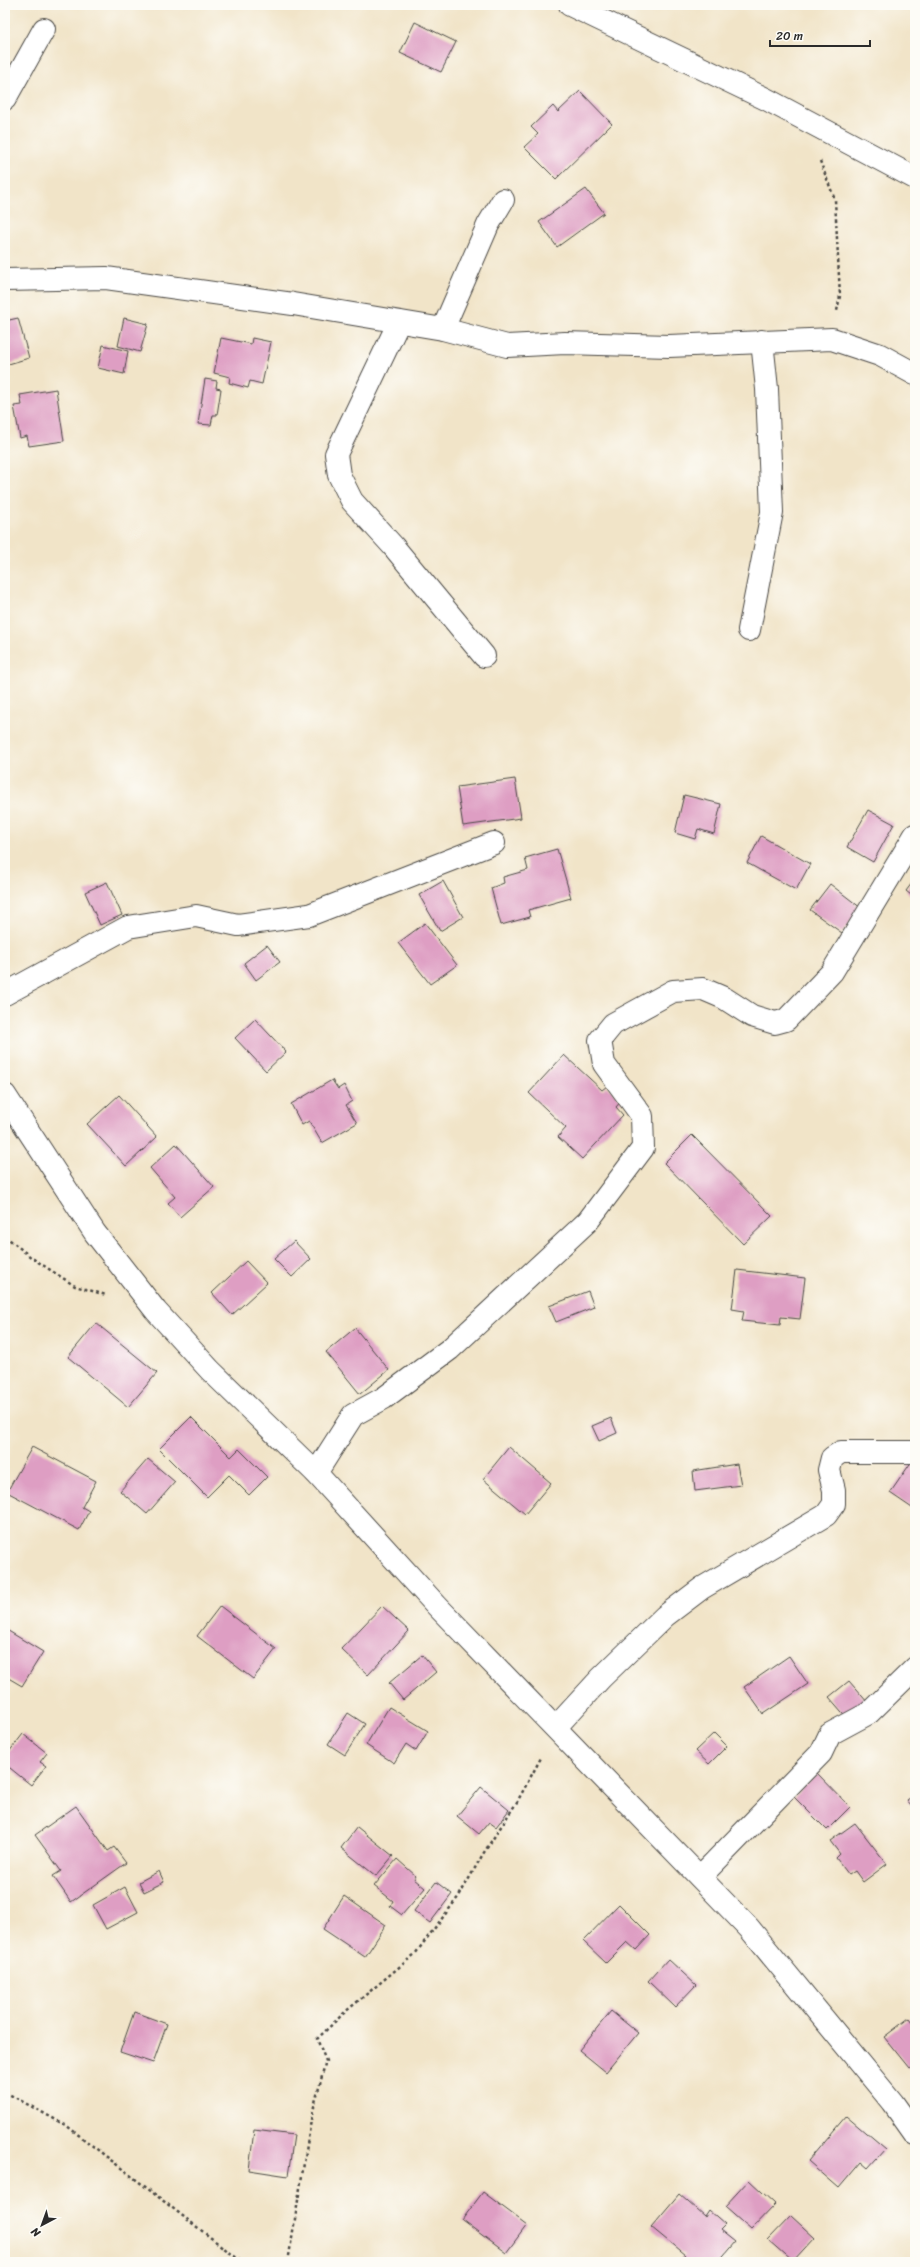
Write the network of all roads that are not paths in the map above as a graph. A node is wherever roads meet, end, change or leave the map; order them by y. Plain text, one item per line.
1 (570, 5) edge
2 (44, 29) dead end
3 (5, 99) edge
4 (915, 178) edge
5 (503, 200) dead end
6 (5, 280) edge
7 (399, 322) junction
8 (443, 329) junction
9 (762, 341) junction
10 (915, 374) edge
11 (749, 630) dead end
12 (484, 656) dead end
13 (915, 835) edge
14 (494, 843) dead end
15 (5, 994) edge
16 (5, 1095) edge
17 (915, 1452) edge
18 (316, 1473) junction
19 (915, 1668) edge
20 (556, 1727) junction
21 (700, 1877) junction
22 (915, 2134) edge

1 - 4 street
2 - 3 street
5 - 8 street
6 - 7 street
7 - 8 street
7 - 12 street
8 - 9 street
9 - 10 street
9 - 11 street
13 - 18 street
14 - 15 street
16 - 18 street
17 - 20 street
18 - 20 street
19 - 21 street
20 - 21 street
21 - 22 street

